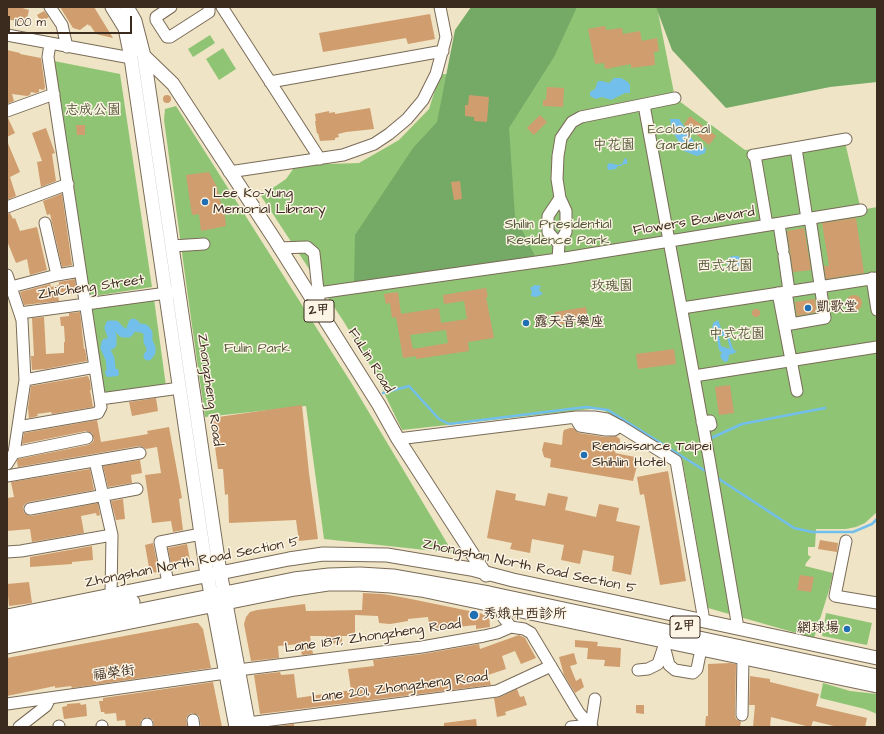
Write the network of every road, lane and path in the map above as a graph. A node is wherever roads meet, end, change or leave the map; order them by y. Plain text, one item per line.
1 (50, 7) edge
2 (112, 7) edge
3 (127, 7) edge
4 (171, 7) edge
5 (209, 7) edge
6 (223, 7) edge
7 (440, 7) edge
8 (7, 35) edge
9 (50, 44) junction
10 (67, 46) junction
11 (443, 51) junction
12 (138, 57) junction
13 (270, 82) junction
14 (54, 94) junction
15 (675, 98) dead end
16 (644, 104) junction
17 (7, 111) edge
18 (846, 139) dead end
19 (796, 148) junction
20 (320, 159) junction
21 (229, 172) junction
22 (68, 184) junction
23 (560, 198) junction
24 (7, 208) edge
25 (861, 210) dead end
26 (809, 218) junction
27 (45, 224) dead end
28 (773, 224) junction
29 (669, 241) junction
30 (204, 244) dead end
31 (559, 244) junction
32 (172, 246) junction
33 (279, 248) junction
34 (558, 259) junction
35 (80, 271) junction
36 (7, 275) edge
37 (57, 275) junction
38 (874, 278) edge
39 (821, 286) junction
40 (11, 287) junction
41 (172, 292) junction
42 (318, 292) junction
43 (784, 292) junction
44 (85, 303) junction
45 (682, 308) junction
46 (877, 310) edge
47 (20, 313) junction
48 (320, 313) junction
49 (877, 347) edge
50 (790, 361) junction
51 (95, 367) junction
52 (694, 376) junction
53 (25, 380) junction
54 (180, 388) junction
55 (797, 391) dead end
56 (100, 399) junction
57 (18, 427) junction
58 (87, 438) dead end
59 (398, 439) junction
60 (14, 453) junction
61 (140, 453) dead end
62 (95, 461) junction
63 (7, 464) edge
64 (7, 476) edge
65 (137, 489) dead end
66 (103, 495) junction
67 (30, 509) dead end
68 (201, 534) junction
69 (112, 535) junction
70 (846, 541) dead end
71 (7, 552) edge
72 (484, 572) junction
73 (168, 583) junction
74 (216, 589) junction
75 (111, 595) junction
76 (498, 596) junction
77 (877, 603) edge
78 (582, 609) junction
79 (7, 616) edge
80 (702, 621) junction
81 (7, 627) edge
82 (511, 627) junction
83 (736, 628) junction
84 (7, 637) edge
85 (670, 641) junction
86 (7, 647) edge
87 (701, 649) junction
88 (743, 657) junction
89 (877, 658) edge
90 (550, 666) junction
91 (877, 668) edge
92 (638, 670) dead end
93 (232, 672) junction
94 (877, 676) edge
95 (877, 686) edge
96 (50, 698) junction
97 (595, 699) dead end
98 (7, 704) edge
99 (742, 715) dead end
100 (244, 726) edge
101 (591, 726) edge
102 (19, 727) edge
103 (571, 727) edge

1 - 10 street
2 - 12 main road
3 - 12 main road
4 - 5 street
6 - 13 street
7 - 11 street
8 - 9 street
9 - 10 street
9 - 14 street
10 - 12 street
11 - 13 street
11 - 20 street
12 - 21 main road, FuLin Road / 2甲
12 - 32 main road, Zhongzheng Road
12 - 41 main road, Zhongzheng Road
13 - 20 street
14 - 17 street
14 - 22 street
15 - 16 street
16 - 23 street
16 - 29 street
18 - 19 street
19 - 26 street
19 - 28 street
20 - 21 street
21 - 33 main road, FuLin Road / 2甲
22 - 24 street
22 - 35 street
23 - 31 street
23 - 31 street
25 - 26 street, Flowers Boulevard
26 - 28 street, Flowers Boulevard
26 - 39 street
27 - 37 street
28 - 29 street, Flowers Boulevard
28 - 43 street
29 - 34 street, Flowers Boulevard
29 - 45 street
30 - 32 street
31 - 34 street
32 - 41 main road, Zhongzheng Road
33 - 42 street
33 - 48 main road, FuLin Road / 2甲
34 - 42 street, Flowers Boulevard
35 - 37 street
35 - 44 street
36 - 40 street
37 - 40 street
38 - 39 street
38 - 46 street
39 - 43 street
39 - 43 street
40 - 47 street
41 - 44 street, ZhiCheng Street
41 - 54 main road, Zhongzheng Road
41 - 74 main road, Zhongzheng Road
42 - 48 street
43 - 45 street
43 - 50 street
44 - 47 street, ZhiCheng Street
44 - 51 street
45 - 52 street
47 - 53 street
48 - 59 main road, FuLin Road / 2甲
49 - 50 street
50 - 52 street
50 - 55 street
51 - 53 street
51 - 56 street
52 - 83 street
53 - 57 street
54 - 56 street
54 - 68 main road, Zhongzheng Road
56 - 57 street
57 - 60 street
58 - 60 street
59 - 72 main road, FuLin Road / 2甲
59 - 80 street
60 - 63 street
61 - 62 street
62 - 64 street
62 - 66 street
65 - 66 street
66 - 67 street
66 - 69 street
68 - 73 street
68 - 74 main road, Zhongzheng Road
69 - 71 street
69 - 75 street
70 - 77 street
72 - 74 main road, Zhongshan North Road Section 5
72 - 76 main road, 2甲
72 - 78 main road, Zhongshan North Road Section 5
73 - 74 main road, Zhongshan North Road Section 5
73 - 75 main road, Zhongshan North Road Section 5
74 - 76 main road, Zhongshan North Road Section 5
74 - 81 main road, Zhongshan North Road Section 5
74 - 84 main road, Zhongshan North Road Section 5
74 - 86 main road, Zhongshan North Road Section 5
74 - 93 main road, Zhongzheng Road
75 - 79 main road, Zhongshan North Road Section 5
76 - 78 main road, Zhongshan North Road Section 5 / 2甲
76 - 82 street
78 - 80 main road, Zhongshan North Road Section 5
78 - 85 main road, Zhongshan North Road Section 5 / 2甲
78 - 91 main road, Zhongshan North Road Section 5 / 2甲
80 - 83 main road, Zhongshan North Road Section 5
82 - 90 street
82 - 93 street, Lane 187, Zhongzheng Road
83 - 89 main road, Zhongshan North Road Section 5
85 - 87 main road, Zhongshan North Road Section 5
85 - 87 street
85 - 92 street
85 - 94 main road, Zhongshan North Road Section 5 / 2甲
87 - 88 main road, Zhongshan North Road Section 5
88 - 95 main road, Zhongshan North Road Section 5
88 - 99 street
90 - 100 street, Lane 201, Zhongzheng Road
90 - 101 street
93 - 96 street, 福榮街
93 - 100 main road, Zhongzheng Road
96 - 98 street, 福榮街
96 - 102 street
97 - 101 street
101 - 103 street

